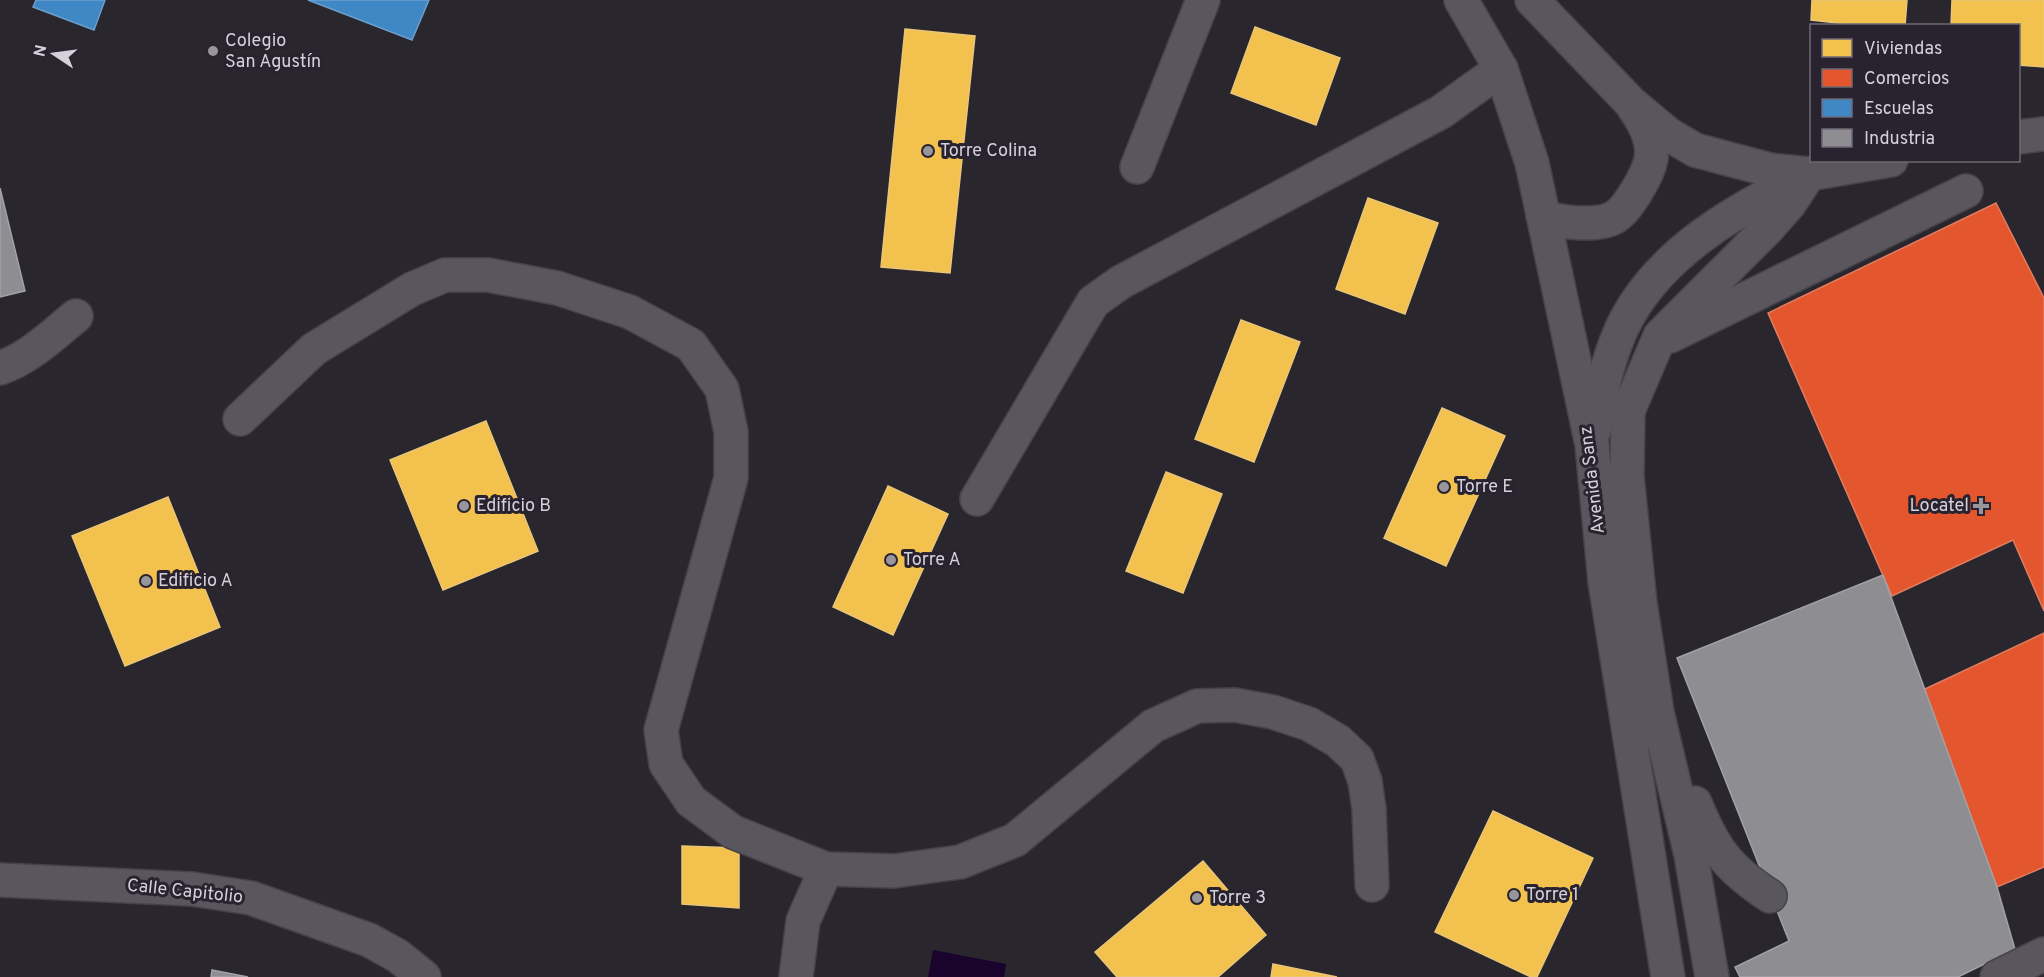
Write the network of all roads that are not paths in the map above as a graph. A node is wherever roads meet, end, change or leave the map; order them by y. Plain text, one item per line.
1 (1203, 0) edge
2 (1461, 0) edge
3 (1532, 0) edge
4 (1501, 69) junction
5 (1631, 104) junction
6 (1879, 162) edge
7 (1137, 167) dead end
8 (1809, 174) junction
9 (1966, 191) dead end
10 (1543, 216) junction
11 (76, 316) dead end
12 (1658, 341) junction
13 (0, 368) edge
14 (240, 419) dead end
15 (1592, 445) junction
16 (977, 499) dead end
17 (1605, 582) junction
18 (1657, 712) junction
19 (826, 869) junction
20 (0, 880) edge
21 (1372, 885) dead end
22 (1770, 896) dead end
23 (2044, 954) edge
24 (425, 977) edge
25 (796, 977) edge
26 (1668, 977) edge
27 (1712, 977) edge
28 (1998, 977) edge

1 - 7 street
2 - 4 street, Avenida Sanz
3 - 5 street
4 - 10 street, Avenida Sanz
4 - 16 street
5 - 8 street
5 - 10 street
6 - 8 street
8 - 12 street
8 - 15 street
9 - 12 street
10 - 15 street, Avenida Sanz
11 - 13 street
12 - 18 street
14 - 19 street
15 - 17 street, Avenida Sanz
17 - 18 street
17 - 26 street, Avenida Sanz
18 - 22 street
18 - 27 street
19 - 21 street
19 - 25 street
20 - 24 street, Calle Capitolio
23 - 28 street

